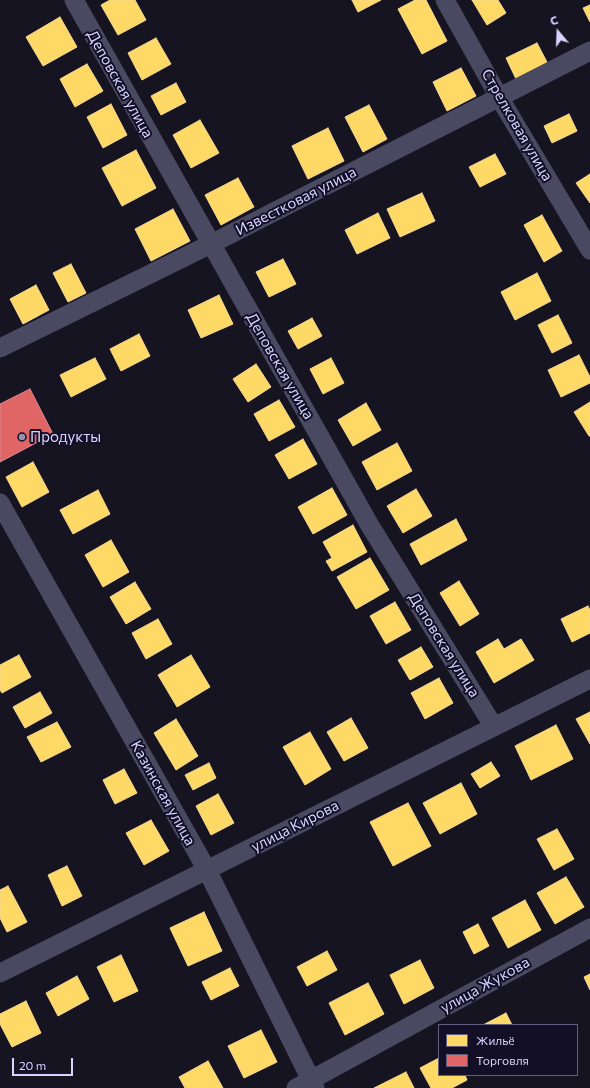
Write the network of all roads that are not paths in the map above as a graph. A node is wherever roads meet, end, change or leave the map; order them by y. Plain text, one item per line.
1 (74, 0) edge
2 (445, 0) edge
3 (590, 51) edge
4 (499, 97) junction
5 (211, 244) junction
6 (590, 250) edge
7 (0, 348) edge
8 (0, 503) edge
9 (590, 679) edge
10 (494, 727) junction
11 (207, 870) junction
12 (590, 928) edge
13 (0, 973) edge
14 (307, 1086) edge

1 - 5 street, Деповская улица
2 - 4 street, Стрелковая улица
3 - 4 street, Известковая улица
4 - 5 street, Известковая улица
4 - 6 street, Стрелковая улица
5 - 7 street, Известковая улица
5 - 10 street, Деповская улица
8 - 11 street, Казинская улица
9 - 10 street, улица Кирова
10 - 11 street, улица Кирова
11 - 13 street, улица Кирова
11 - 14 street, Казинская улица
12 - 14 street, улица Жукова

